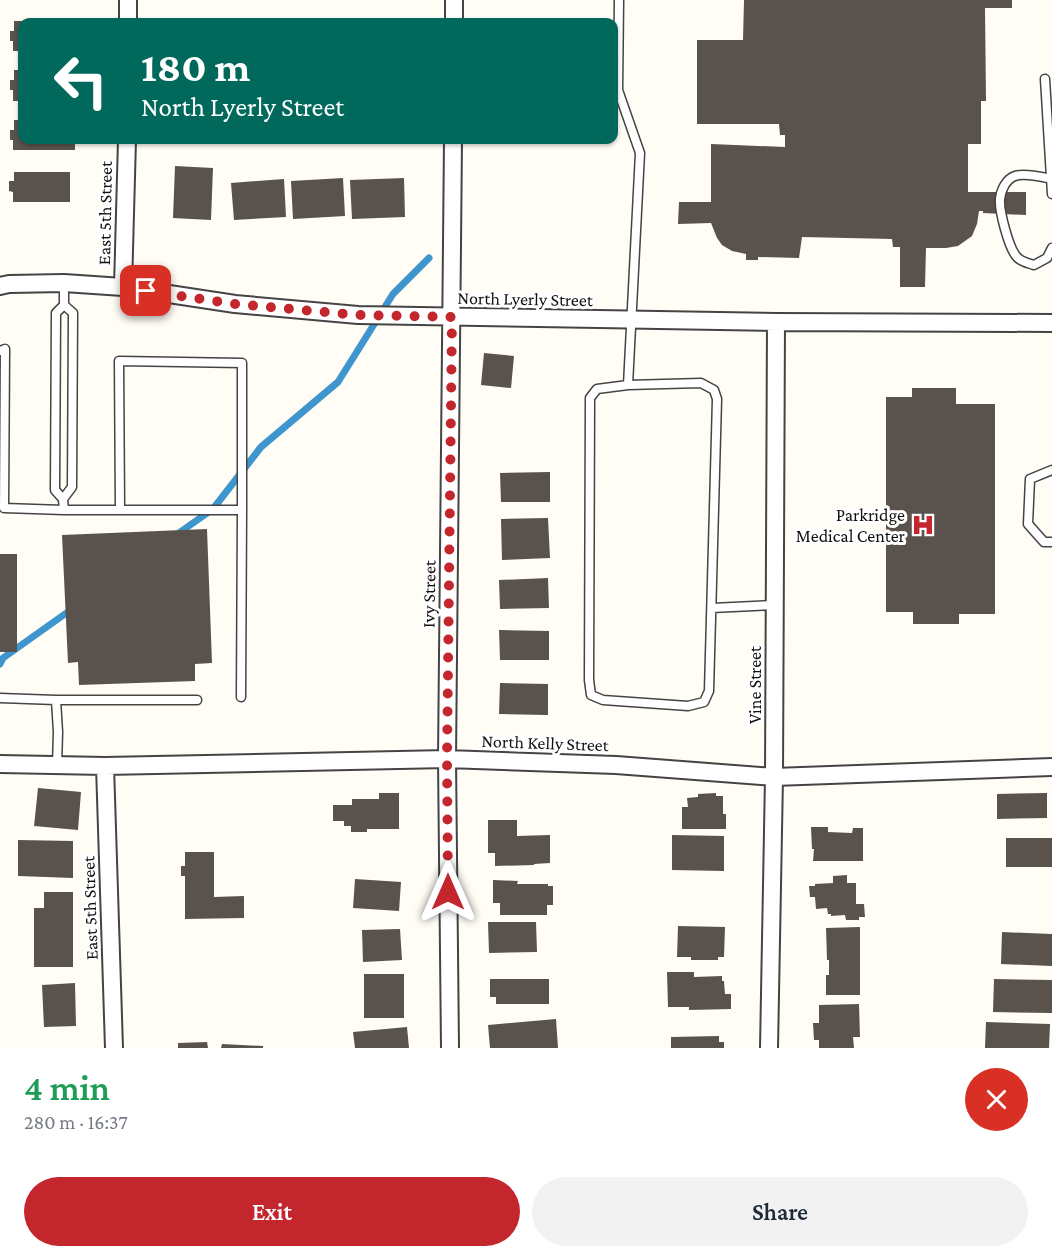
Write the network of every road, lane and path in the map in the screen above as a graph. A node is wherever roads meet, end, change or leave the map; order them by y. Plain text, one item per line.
1 (128, 0) edge
2 (454, 0) edge
3 (619, 0) edge
4 (128, 18) edge
5 (454, 18) edge
6 (1046, 79) dead end
7 (127, 144) edge
8 (453, 144) edge
9 (1051, 179) edge
10 (1052, 194) edge
11 (1052, 248) edge
12 (64, 283) junction
13 (0, 286) edge
14 (123, 287) junction
15 (64, 305) junction
16 (452, 317) junction
17 (631, 320) junction
18 (776, 322) junction
19 (1052, 323) edge
20 (0, 351) edge
21 (628, 385) junction
22 (1052, 470) edge
23 (63, 499) junction
24 (2, 508) edge
25 (64, 510) junction
26 (120, 510) junction
27 (242, 510) junction
28 (1052, 542) edge
29 (775, 605) junction
30 (712, 608) junction
31 (241, 697) dead end
32 (0, 698) edge
33 (56, 700) junction
34 (197, 700) dead end
35 (447, 759) junction
36 (0, 764) edge
37 (57, 765) junction
38 (105, 766) junction
39 (1052, 767) edge
40 (774, 777) junction
41 (114, 1048) edge
42 (450, 1048) edge
43 (769, 1048) edge

1 - 4 street
2 - 5 street
3 - 17 lane
6 - 9 lane
7 - 14 street, East 5th Street
8 - 16 street, Ivy Street
9 - 10 lane
9 - 11 lane
12 - 13 street, North Lyerly Street
12 - 14 street, North Lyerly Street
12 - 15 lane
14 - 16 street, North Lyerly Street
15 - 23 lane
15 - 23 lane
16 - 17 street, North Lyerly Street
16 - 35 street, Ivy Street
17 - 18 street, North Lyerly Street
17 - 21 lane
18 - 19 street, North Lyerly Street
18 - 29 street, Vine Street
20 - 24 lane
21 - 30 lane
21 - 30 lane
22 - 28 lane
23 - 25 lane
24 - 25 lane
25 - 26 lane
26 - 27 lane
26 - 27 lane
27 - 31 lane
29 - 30 lane
29 - 40 street, Vine Street
32 - 33 lane
33 - 34 lane
33 - 37 lane
35 - 38 street, North Kelly Street
35 - 40 street, North Kelly Street
35 - 42 street, Ivy Street
36 - 37 street, North Kelly Street
37 - 38 street, North Kelly Street
38 - 41 street, East 5th Street
39 - 40 street, North Kelly Street
40 - 43 street, Vine Street

